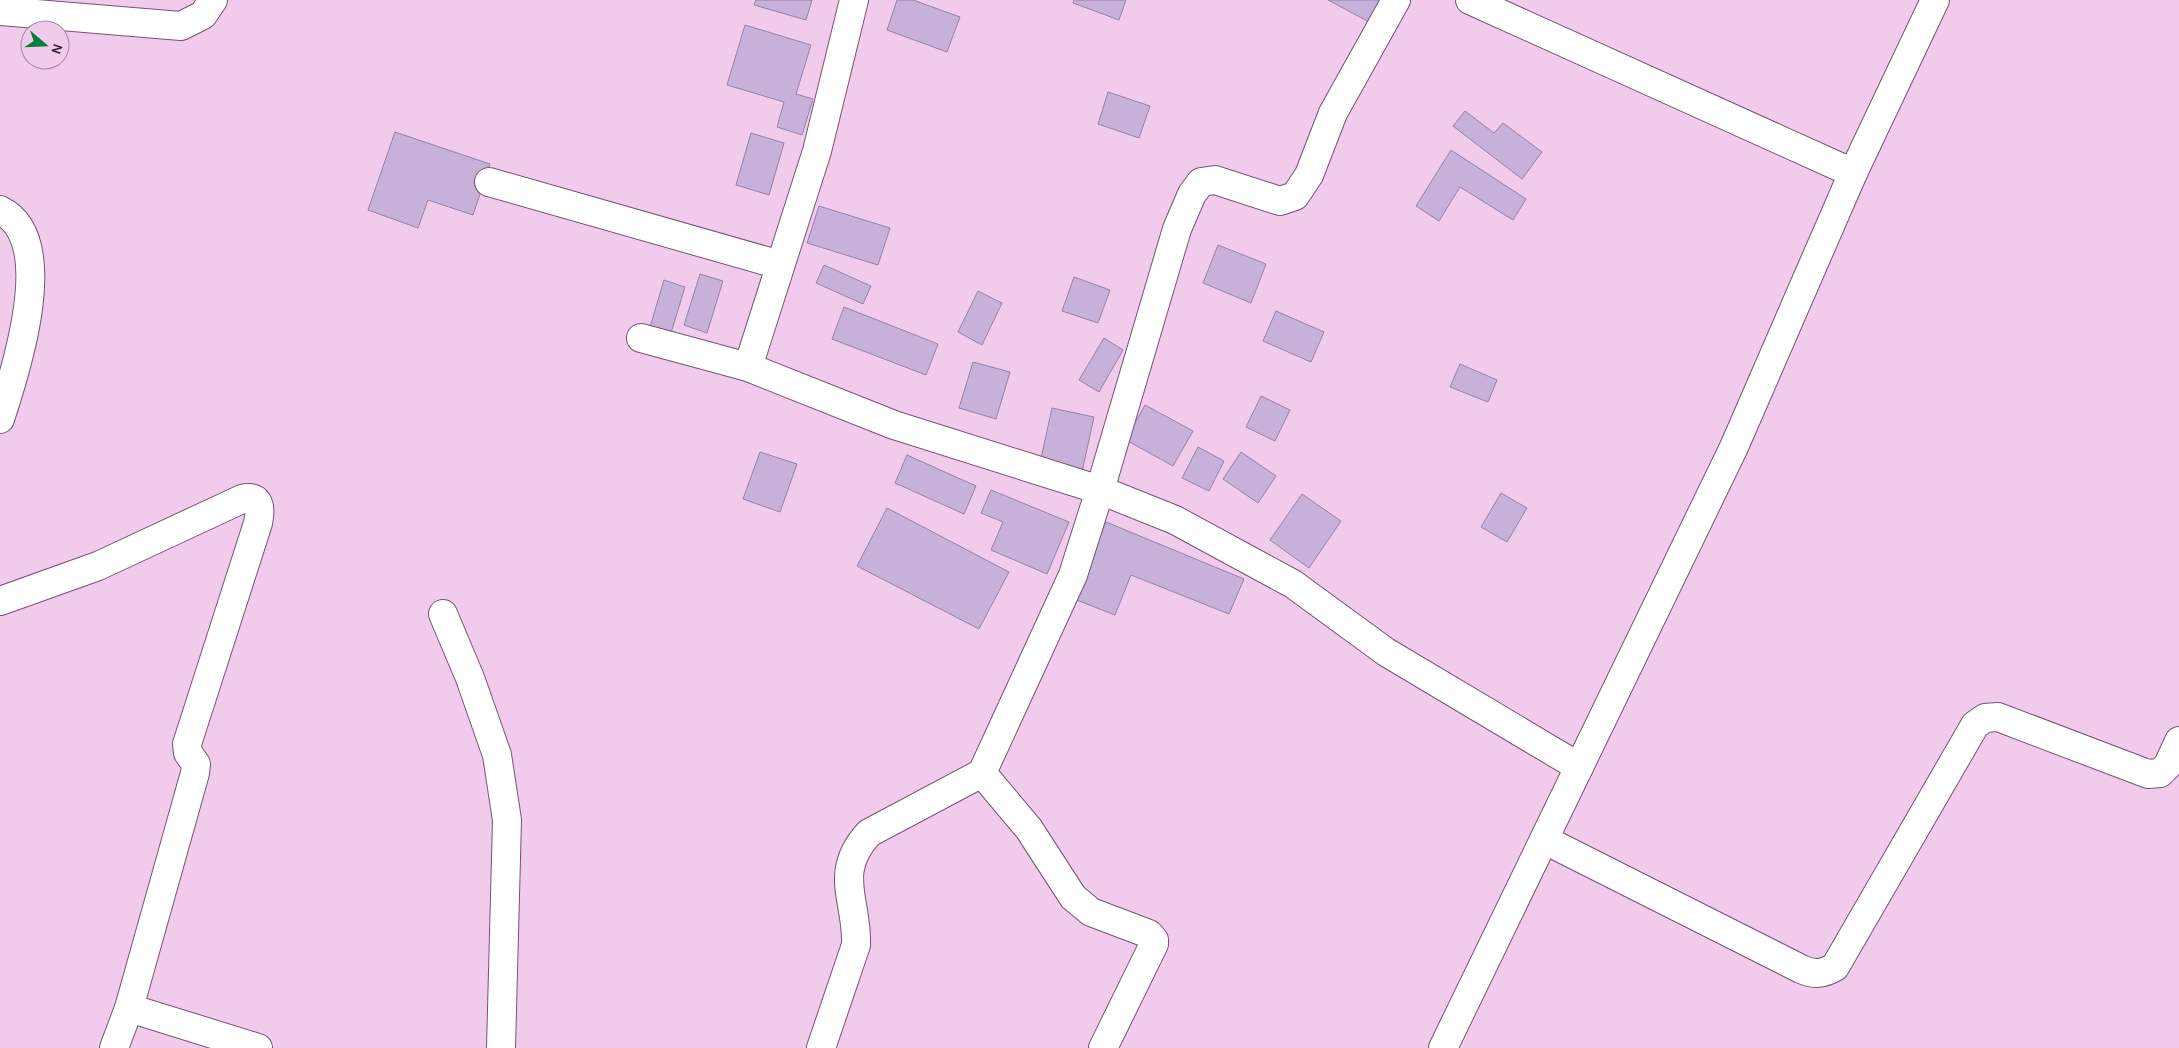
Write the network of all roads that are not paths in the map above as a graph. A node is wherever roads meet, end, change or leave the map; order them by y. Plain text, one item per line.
1 (213, 0) edge
2 (854, 0) edge
3 (1396, 0) edge
4 (1470, 0) edge
5 (1935, 0) edge
6 (0, 11) edge
7 (1853, 173) junction
8 (489, 182) dead end
9 (0, 210) edge
10 (780, 265) junction
11 (642, 338) dead end
12 (748, 367) junction
13 (0, 419) edge
14 (1100, 490) junction
15 (0, 601) edge
16 (443, 614) dead end
17 (2179, 741) edge
18 (1578, 767) junction
19 (982, 773) junction
20 (1545, 840) junction
21 (129, 1008) junction
22 (114, 1048) edge
23 (258, 1048) edge
24 (501, 1048) edge
25 (821, 1048) edge
26 (1103, 1048) edge
27 (1444, 1048) edge

1 - 6 street
2 - 10 street
3 - 14 street
4 - 7 street
5 - 7 street
7 - 18 street
8 - 10 street
9 - 13 street
10 - 12 street
11 - 12 street
12 - 14 street
14 - 18 street
14 - 19 street
15 - 21 street
16 - 24 street
17 - 20 street
18 - 20 street
19 - 25 street
19 - 26 street
20 - 27 street
21 - 22 street
21 - 23 street

